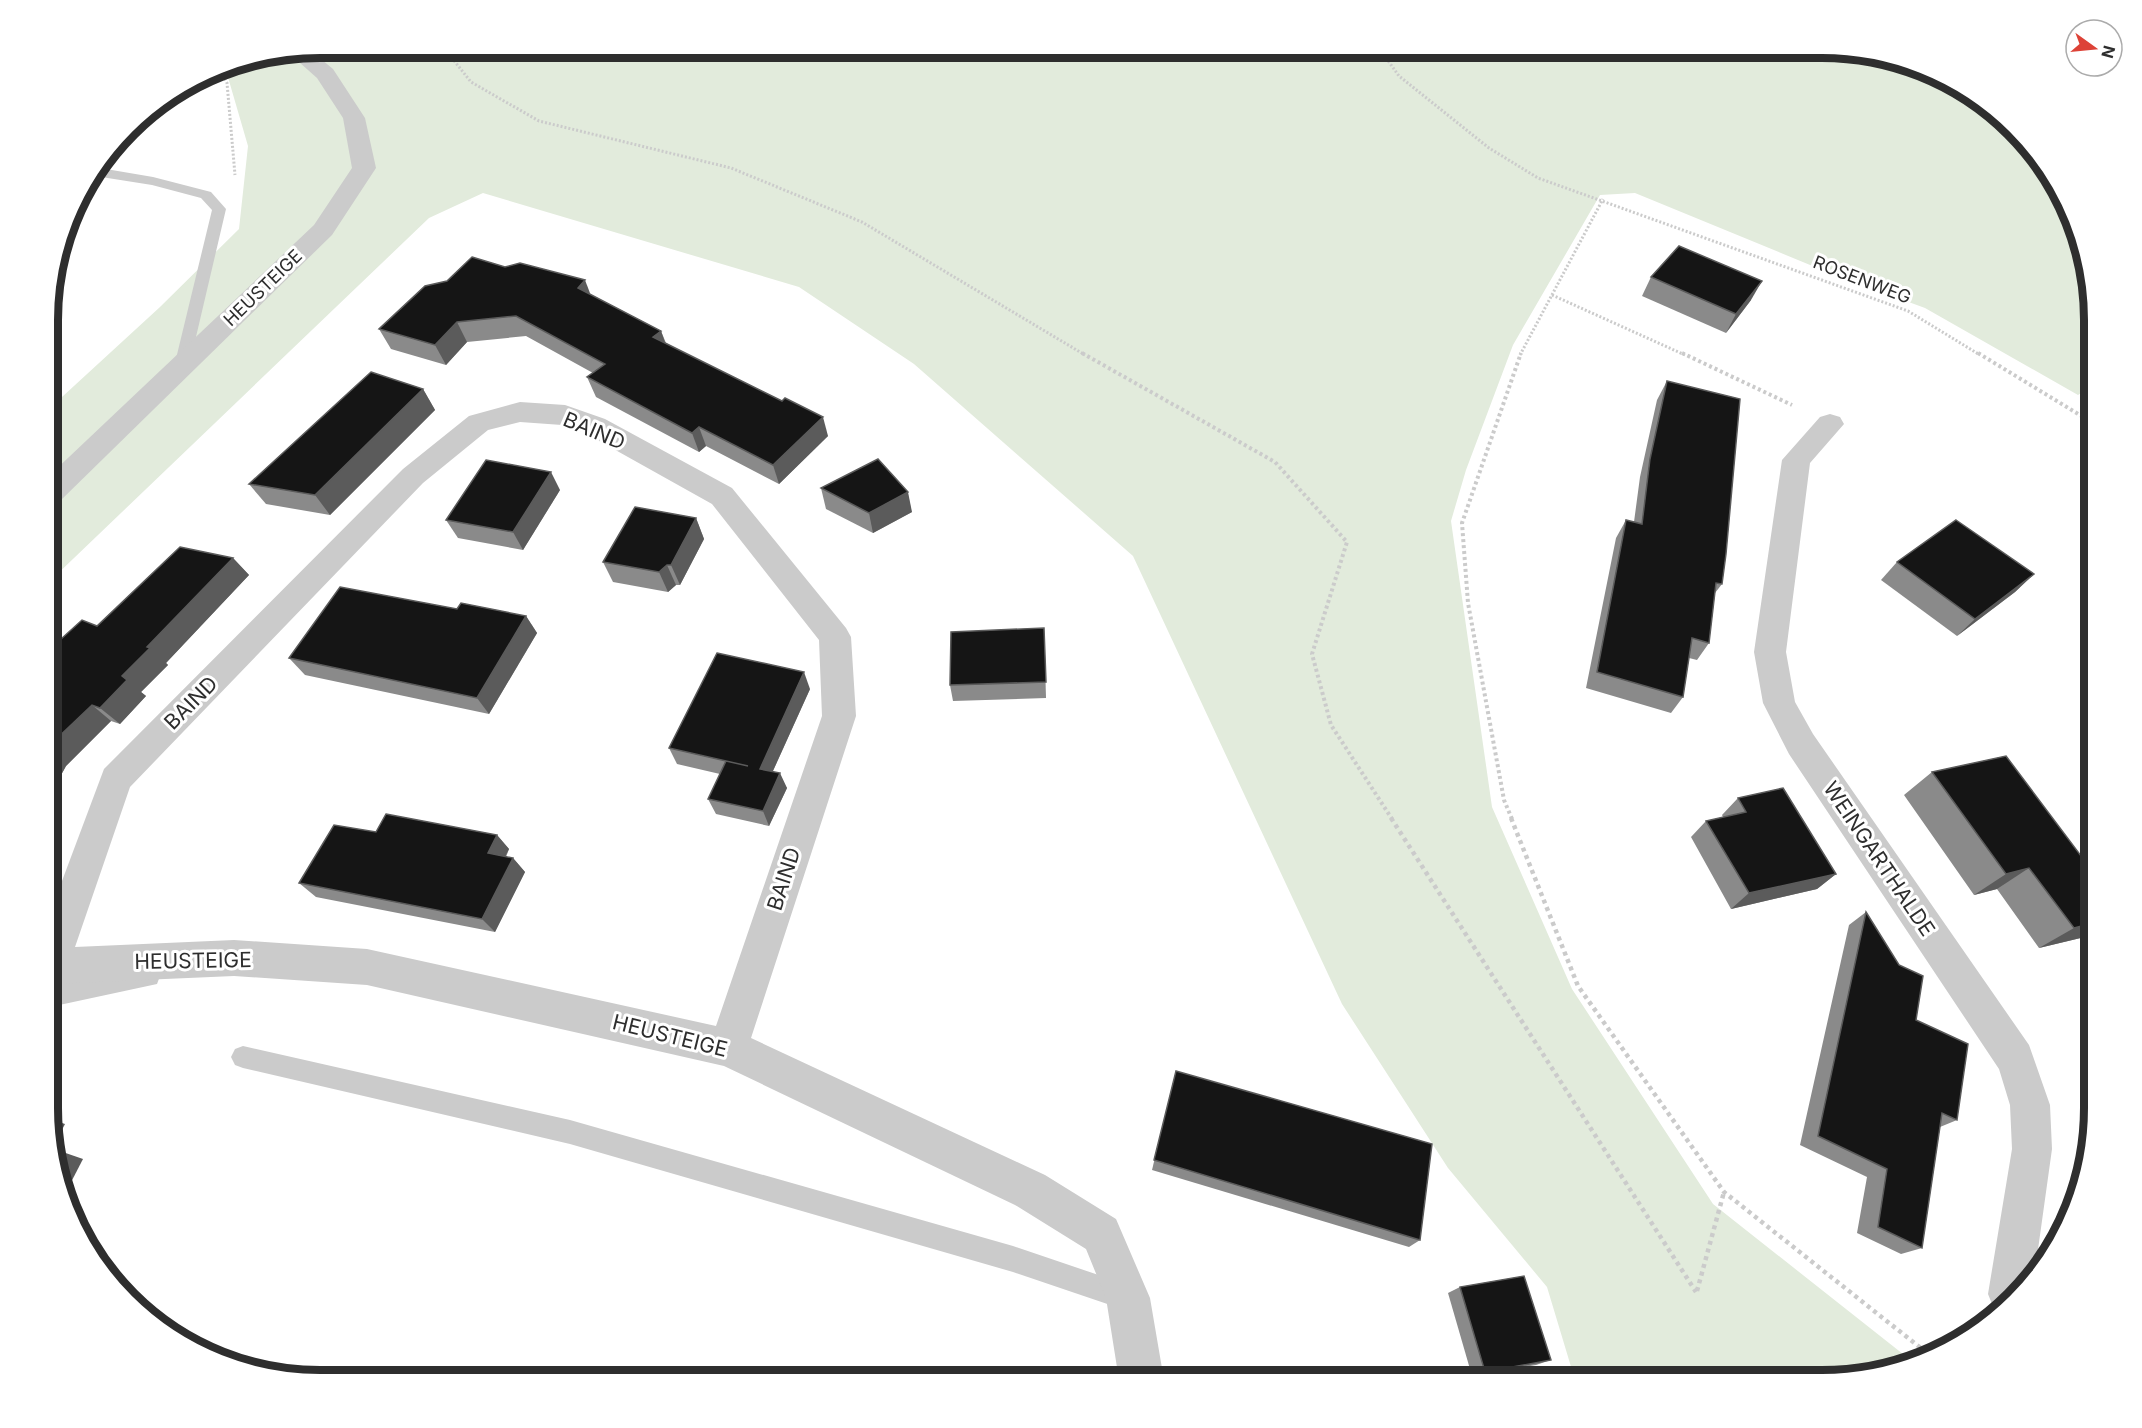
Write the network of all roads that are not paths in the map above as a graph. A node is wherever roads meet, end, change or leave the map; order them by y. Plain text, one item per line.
1 (307, 59) edge
2 (104, 173) edge
3 (182, 367) junction
4 (1830, 424) road end
5 (58, 485) edge
6 (58, 942) edge
7 (234, 958) junction
8 (58, 965) edge
9 (58, 994) edge
10 (728, 1048) junction
11 (243, 1057) dead end
12 (2011, 1288) edge
13 (1128, 1298) junction
14 (1140, 1370) edge

1 - 3 street, HEUSTEIGE
2 - 3 lane
3 - 5 street, HEUSTEIGE
4 - 12 street, WEINGARTHALDE
6 - 10 street, BAIND
7 - 8 street, HEUSTEIGE
7 - 9 lane
7 - 10 street, HEUSTEIGE
10 - 13 street, HEUSTEIGE
11 - 13 lane
13 - 14 street, HEUSTEIGE

